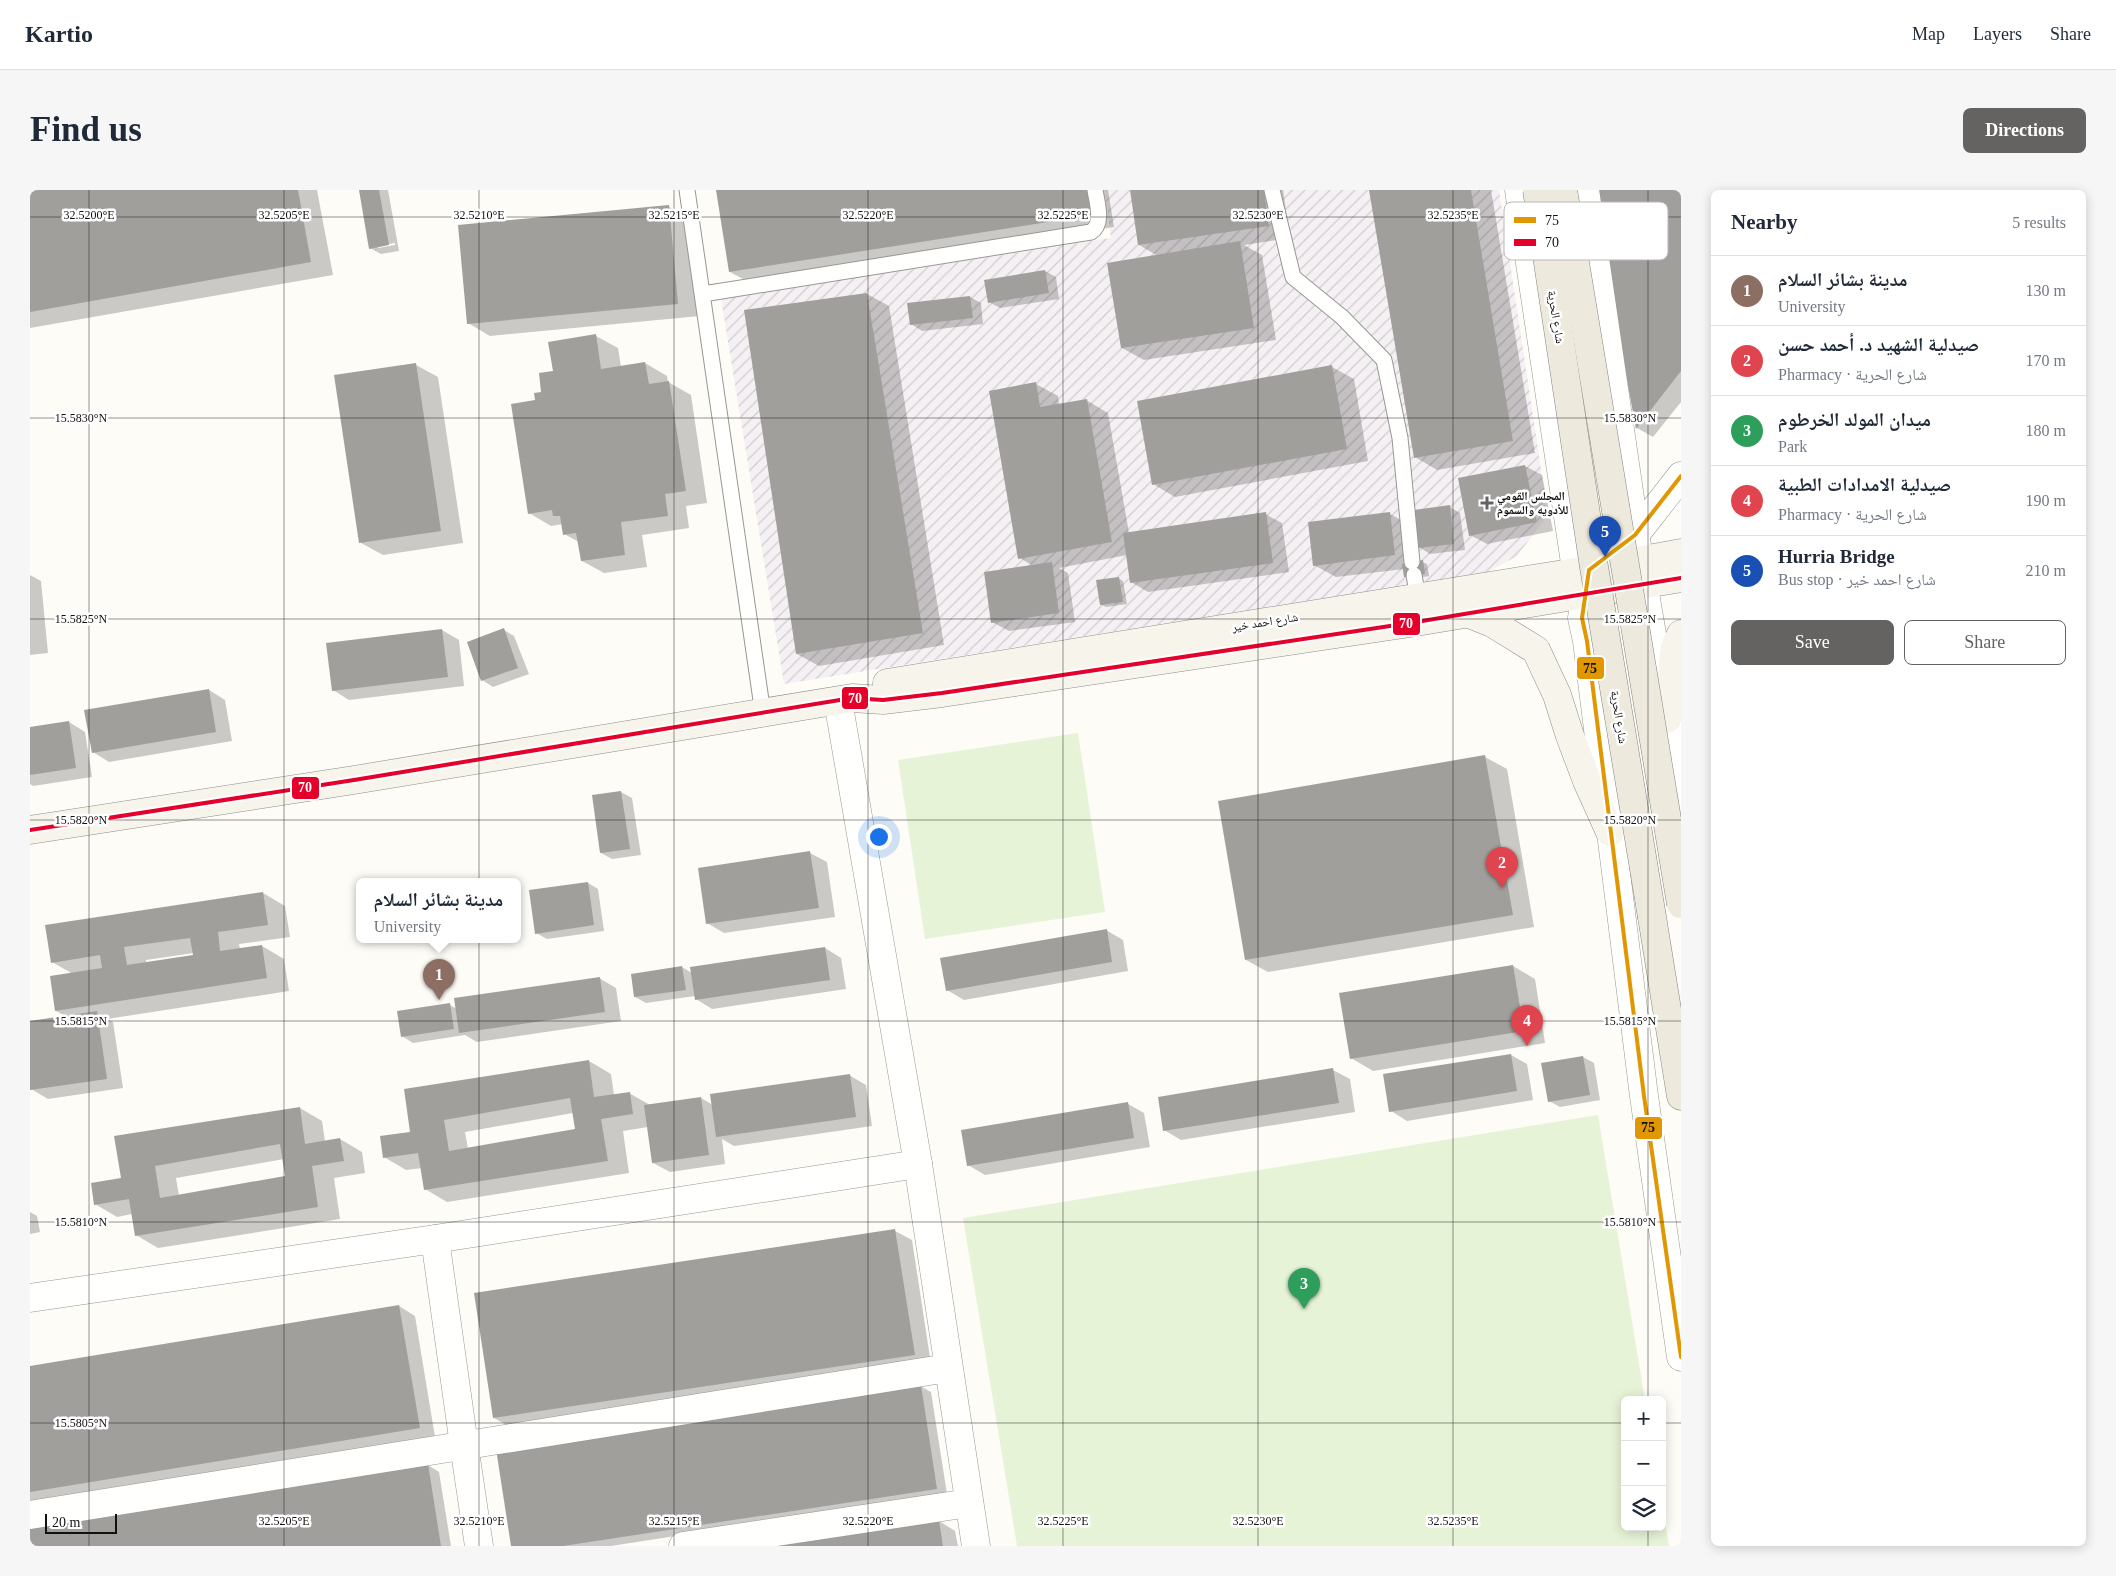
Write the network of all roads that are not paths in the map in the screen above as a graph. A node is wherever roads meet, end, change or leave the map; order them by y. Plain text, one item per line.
1 (687, 190) edge
2 (1095, 190) edge
3 (1272, 190) edge
4 (1530, 260) edge
5 (1548, 260) edge
6 (1575, 260) edge
7 (1595, 260) edge
8 (703, 294) junction
9 (1681, 476) edge
10 (1681, 553) edge
11 (1640, 560) junction
12 (1415, 578) junction
13 (1681, 578) edge
14 (1583, 590) junction
15 (1467, 613) junction
16 (1681, 634) edge
17 (845, 699) junction
18 (763, 714) junction
19 (1666, 719) junction
20 (1681, 805) edge
21 (30, 830) edge
22 (1610, 832) junction
23 (1681, 904) edge
24 (1681, 1096) edge
25 (918, 1164) junction
26 (436, 1239) junction
27 (30, 1298) edge
28 (1681, 1357) edge
29 (948, 1368) junction
30 (464, 1445) junction
31 (969, 1503) junction
32 (30, 1515) edge
33 (480, 1546) edge
34 (684, 1546) edge
35 (976, 1546) edge

1 - 8 lane
2 - 8 lane
3 - 12 lane
4 - 14 street
5 - 24 main road, شارع الحرية, bridge
6 - 23 main road, bridge
7 - 11 street
8 - 18 lane
9 - 11 street
10 - 11 main road, شارع احمد خير
11 - 13 main road, شارع احمد خير
11 - 14 main road, شارع احمد خير
11 - 14 street
11 - 19 street
12 - 14 main road, شارع احمد خير
12 - 17 main road, شارع احمد خير
14 - 15 main road, شارع احمد خير
14 - 22 street
15 - 17 main road, شارع احمد خير
15 - 22 main road
16 - 19 main road
17 - 18 main road, شارع احمد خير
17 - 25 street
18 - 21 main road, شارع احمد خير
19 - 20 street
22 - 28 street
25 - 26 street
25 - 29 street
26 - 27 street
26 - 30 street
29 - 30 street
29 - 31 street
30 - 32 street
30 - 33 street
31 - 34 street
31 - 35 street

